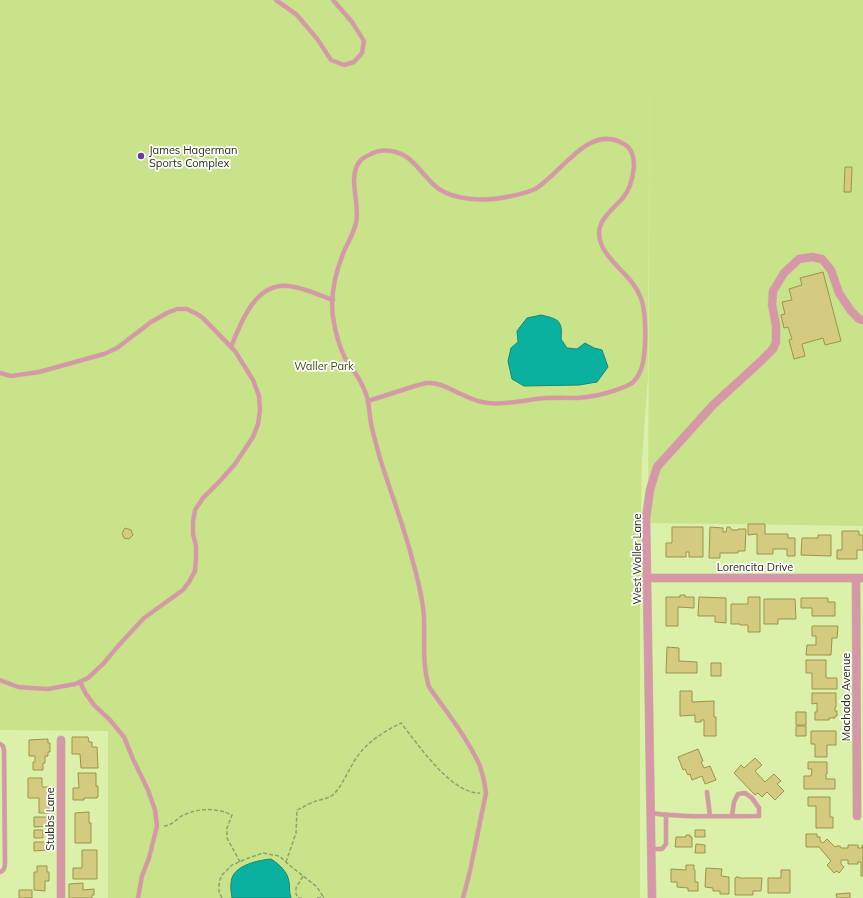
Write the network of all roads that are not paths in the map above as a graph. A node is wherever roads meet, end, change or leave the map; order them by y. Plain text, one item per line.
1 (276, 0) edge
2 (333, 0) edge
3 (333, 300) junction
4 (863, 320) edge
5 (231, 347) junction
6 (0, 373) edge
7 (368, 401) junction
8 (647, 578) junction
9 (860, 578) edge
10 (0, 680) edge
11 (80, 682) junction
12 (62, 740) dead end
13 (0, 744) edge
14 (707, 792) dead end
15 (650, 813) junction
16 (666, 815) junction
17 (710, 816) junction
18 (732, 816) junction
19 (857, 816) dead end
20 (651, 849) junction
21 (0, 872) edge
22 (61, 898) edge
23 (138, 898) edge
24 (463, 898) edge
25 (652, 898) edge

1 - 2 lane
3 - 5 lane
3 - 7 lane
3 - 7 lane
4 - 8 street, West Waller Lane
5 - 6 lane
5 - 11 lane
7 - 24 lane
8 - 9 street, Lorencita Drive
8 - 15 street, West Waller Lane
9 - 19 street, Machado Avenue
10 - 11 lane
11 - 23 lane
12 - 22 street, Stubbs Lane
13 - 21 lane
14 - 17 lane
15 - 16 lane
15 - 20 street, West Waller Lane
16 - 17 lane
16 - 20 lane
17 - 18 lane
18 - 18 lane
20 - 25 street, West Waller Lane

